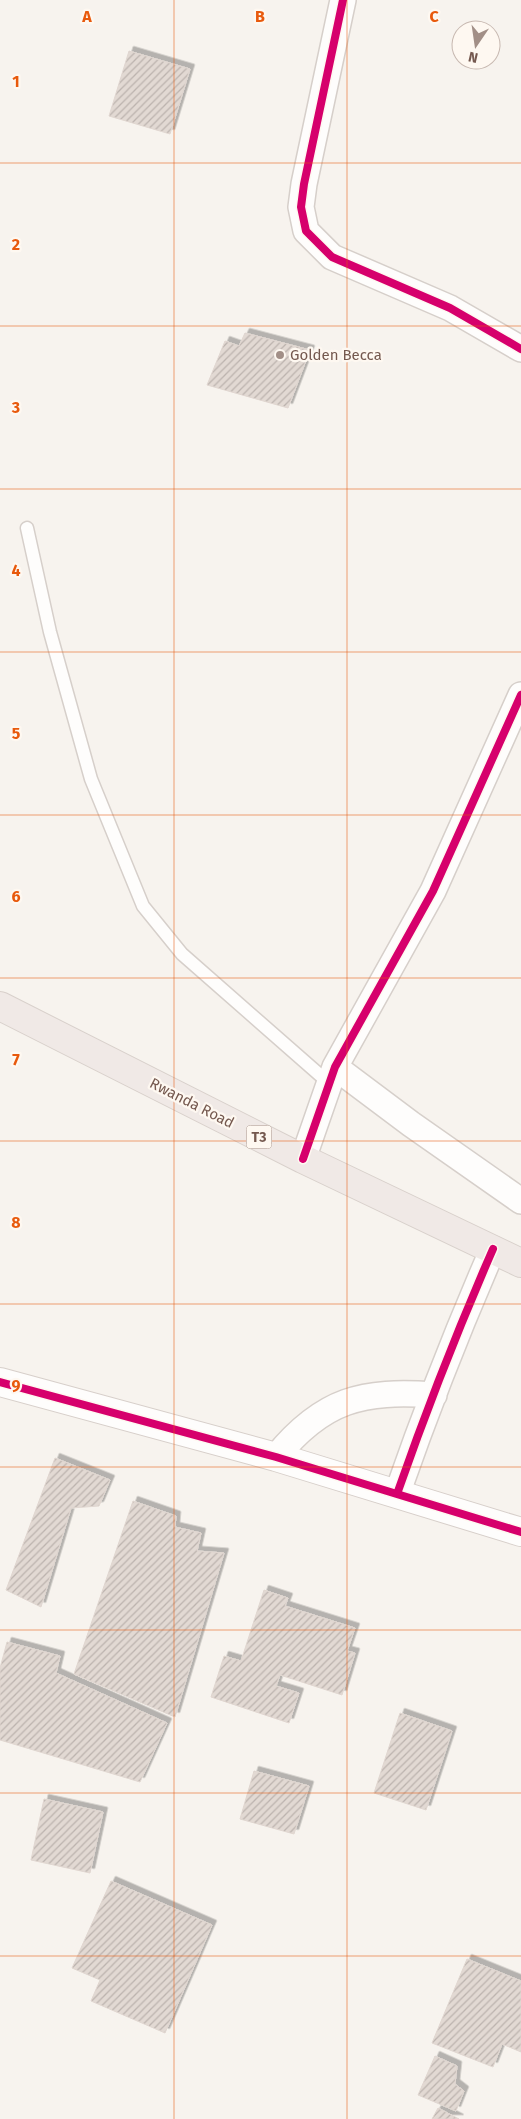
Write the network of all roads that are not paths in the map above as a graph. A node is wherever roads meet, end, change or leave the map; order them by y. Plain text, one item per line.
1 (343, 0) edge
2 (521, 349) edge
3 (27, 528) dead end
4 (521, 695) edge
5 (0, 1006) edge
6 (332, 1075) junction
7 (303, 1159) junction
8 (521, 1201) edge
9 (493, 1250) junction
10 (521, 1263) edge
11 (2, 1387) edge
12 (434, 1396) junction
13 (276, 1457) junction
14 (398, 1494) junction
15 (521, 1532) edge

1 - 2 street
3 - 6 lane
4 - 6 street
5 - 7 highway, Rwanda Road / T3
6 - 7 street
6 - 8 street
7 - 9 highway, Rwanda Road / T3
9 - 10 highway, Rwanda Road / T3
9 - 12 street
11 - 13 street
12 - 13 street
12 - 14 street
13 - 14 street
14 - 15 street

